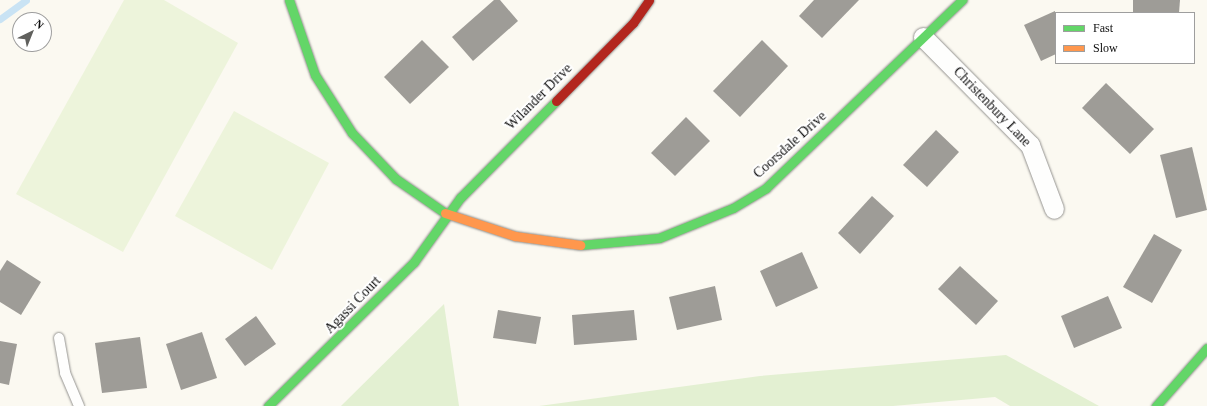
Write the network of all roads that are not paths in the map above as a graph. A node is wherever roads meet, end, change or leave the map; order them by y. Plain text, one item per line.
1 (288, 0) edge
2 (649, 0) edge
3 (962, 0) edge
4 (923, 37) junction
5 (1054, 210) dead end
6 (448, 215) junction
7 (59, 338) dead end
8 (1207, 348) edge
9 (79, 406) edge
10 (268, 406) edge
11 (1156, 406) edge

1 - 6 street, Coorsdale Drive
2 - 6 street, Wilander Drive
3 - 4 street, Coorsdale Drive
4 - 5 street, Christenbury Lane
4 - 6 street, Coorsdale Drive
6 - 10 street, Agassi Court
7 - 9 lane
8 - 11 street

